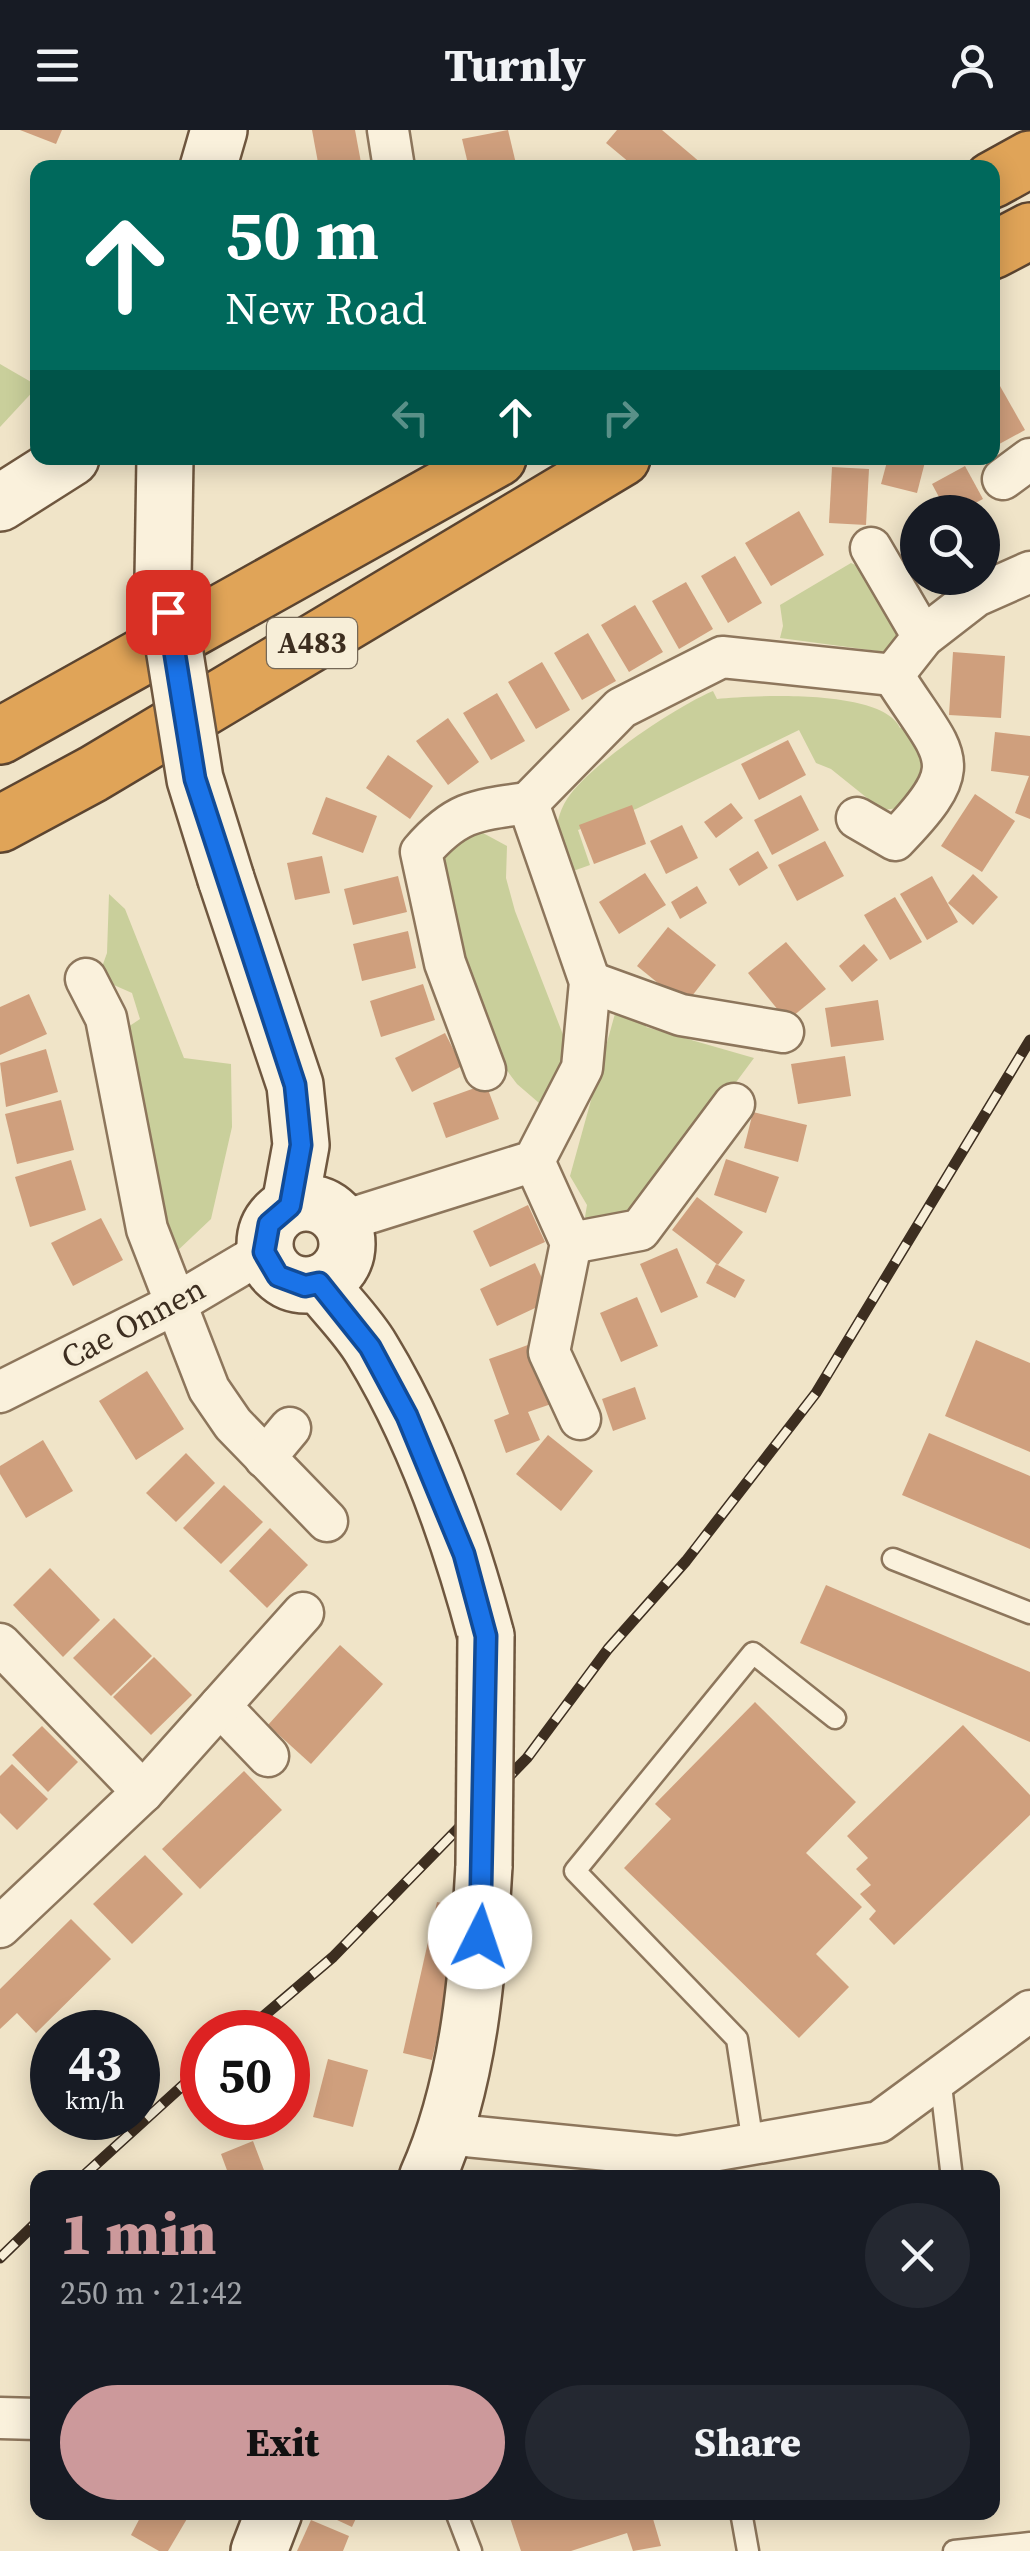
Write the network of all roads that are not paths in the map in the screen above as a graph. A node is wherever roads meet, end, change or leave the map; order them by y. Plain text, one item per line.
1 (219, 130) edge
2 (388, 130) edge
3 (210, 160) edge
4 (393, 160) edge
5 (1030, 160) edge
6 (1000, 176) edge
7 (1030, 231) edge
8 (1000, 248) edge
9 (61, 465) edge
10 (165, 465) edge
11 (485, 465) edge
12 (610, 465) edge
13 (0, 504) edge
14 (871, 548) dead end
15 (1030, 572) edge
16 (923, 637) junction
17 (893, 675) junction
18 (0, 736) edge
19 (528, 803) junction
20 (857, 818) dead end
21 (0, 824) edge
22 (86, 979) dead end
23 (590, 982) junction
24 (783, 1032) dead end
25 (485, 1070) dead end
26 (734, 1104) dead end
27 (534, 1161) junction
28 (298, 1226) junction
29 (572, 1243) junction
30 (176, 1303) junction
31 (0, 1392) edge
32 (580, 1419) dead end
33 (327, 1521) dead end
34 (892, 1560) dead end
35 (303, 1613) dead end
36 (1030, 1613) edge
37 (0, 1644) edge
38 (220, 1706) junction
39 (835, 1718) dead end
40 (268, 1756) dead end
41 (143, 1792) junction
42 (0, 1927) edge
43 (1030, 2011) edge
44 (940, 2077) junction
45 (753, 2144) junction
46 (437, 2156) edge
47 (680, 2167) edge
48 (951, 2170) edge
49 (0, 2418) edge
50 (30, 2419) edge
51 (271, 2520) edge
52 (459, 2520) edge
53 (742, 2520) edge
54 (1030, 2544) edge
55 (260, 2551) edge
56 (471, 2551) edge
57 (748, 2551) edge
58 (954, 2551) edge

1 - 3 main road
2 - 4 street
5 - 6 highway
7 - 8 highway
9 - 13 main road
10 - 28 main road, bridge
11 - 18 highway, A483
12 - 21 highway, A483
14 - 16 street
15 - 16 street
16 - 17 street
17 - 19 street
17 - 20 street
19 - 23 street
19 - 25 street
22 - 30 street
23 - 24 street
23 - 27 street
26 - 29 street
27 - 28 street, Cae Onnen
27 - 29 street
28 - 30 street, Cae Onnen
28 - 46 main road, bridge
29 - 32 street
30 - 31 street, Cae Onnen
30 - 33 street
34 - 36 lane
35 - 38 street
37 - 41 street
38 - 40 street
38 - 41 street
39 - 45 lane
41 - 42 street
43 - 44 street
44 - 45 street
44 - 48 lane
45 - 47 street
46 - 47 street
49 - 50 street
51 - 55 main road
52 - 56 lane
53 - 57 lane
54 - 58 lane

